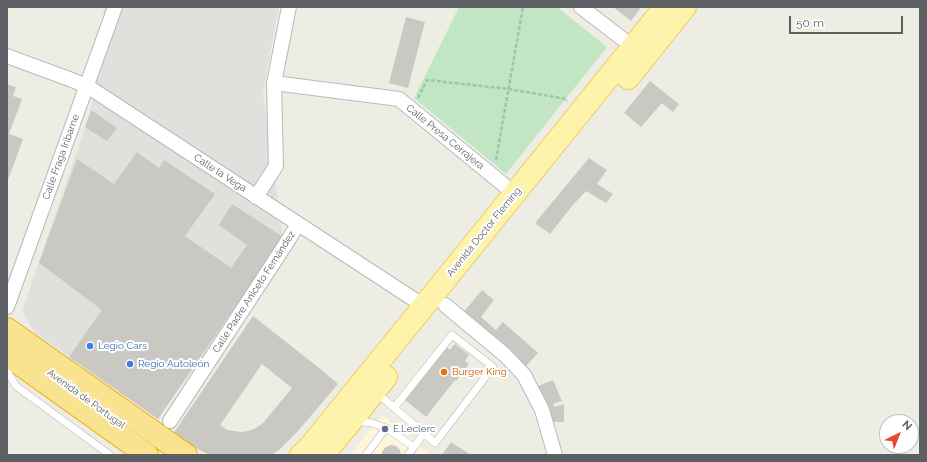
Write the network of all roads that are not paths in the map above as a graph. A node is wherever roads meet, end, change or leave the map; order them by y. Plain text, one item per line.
1 (115, 7) edge
2 (289, 7) edge
3 (581, 7) edge
4 (665, 7) edge
5 (685, 7) edge
6 (633, 47) junction
7 (7, 56) edge
8 (274, 83) junction
9 (87, 86) junction
10 (515, 194) junction
11 (256, 197) junction
12 (298, 224) junction
13 (434, 306) junction
14 (7, 307) edge
15 (7, 328) edge
16 (7, 342) edge
17 (7, 355) edge
18 (7, 371) edge
19 (375, 391) junction
20 (394, 408) junction
21 (352, 420) junction
22 (170, 421) dead end
23 (386, 428) junction
24 (424, 433) junction
25 (414, 447) junction
26 (110, 455) edge
27 (122, 455) edge
28 (147, 455) edge
29 (164, 455) edge
30 (186, 455) edge
31 (301, 455) edge
32 (323, 455) edge
33 (366, 455) edge
34 (408, 455) edge
35 (555, 455) edge

1 - 9 street, Calle Fraga Iribarne
2 - 8 street
3 - 6 street
4 - 6 main road, Avenida Doctor Fleming
5 - 13 main road, Avenida Doctor Fleming
6 - 10 main road, Avenida Doctor Fleming
7 - 9 street, Calle la Vega
8 - 10 street, Calle Presa Cerrajera
8 - 11 street
9 - 11 street, Calle la Vega
9 - 14 street, Calle Fraga Iribarne
10 - 13 main road, Avenida Doctor Fleming
11 - 12 street, Calle la Vega
12 - 13 street, Calle la Vega
12 - 22 street, Calle Padre Aniceto Fernández
13 - 19 main road, Avenida Doctor Fleming
13 - 31 main road, Avenida Doctor Fleming
13 - 35 street, Calle la Vega
15 - 30 highway
16 - 29 highway, Avenida de Portugal
17 - 28 highway, Avenida de Portugal
18 - 26 lane
18 - 27 highway
19 - 20 lane
19 - 21 main road, Avenida Doctor Fleming
20 - 24 lane
20 - 24 lane
21 - 23 lane
21 - 32 main road, Avenida Doctor Fleming
23 - 25 lane
23 - 33 lane
24 - 25 lane
25 - 34 lane

